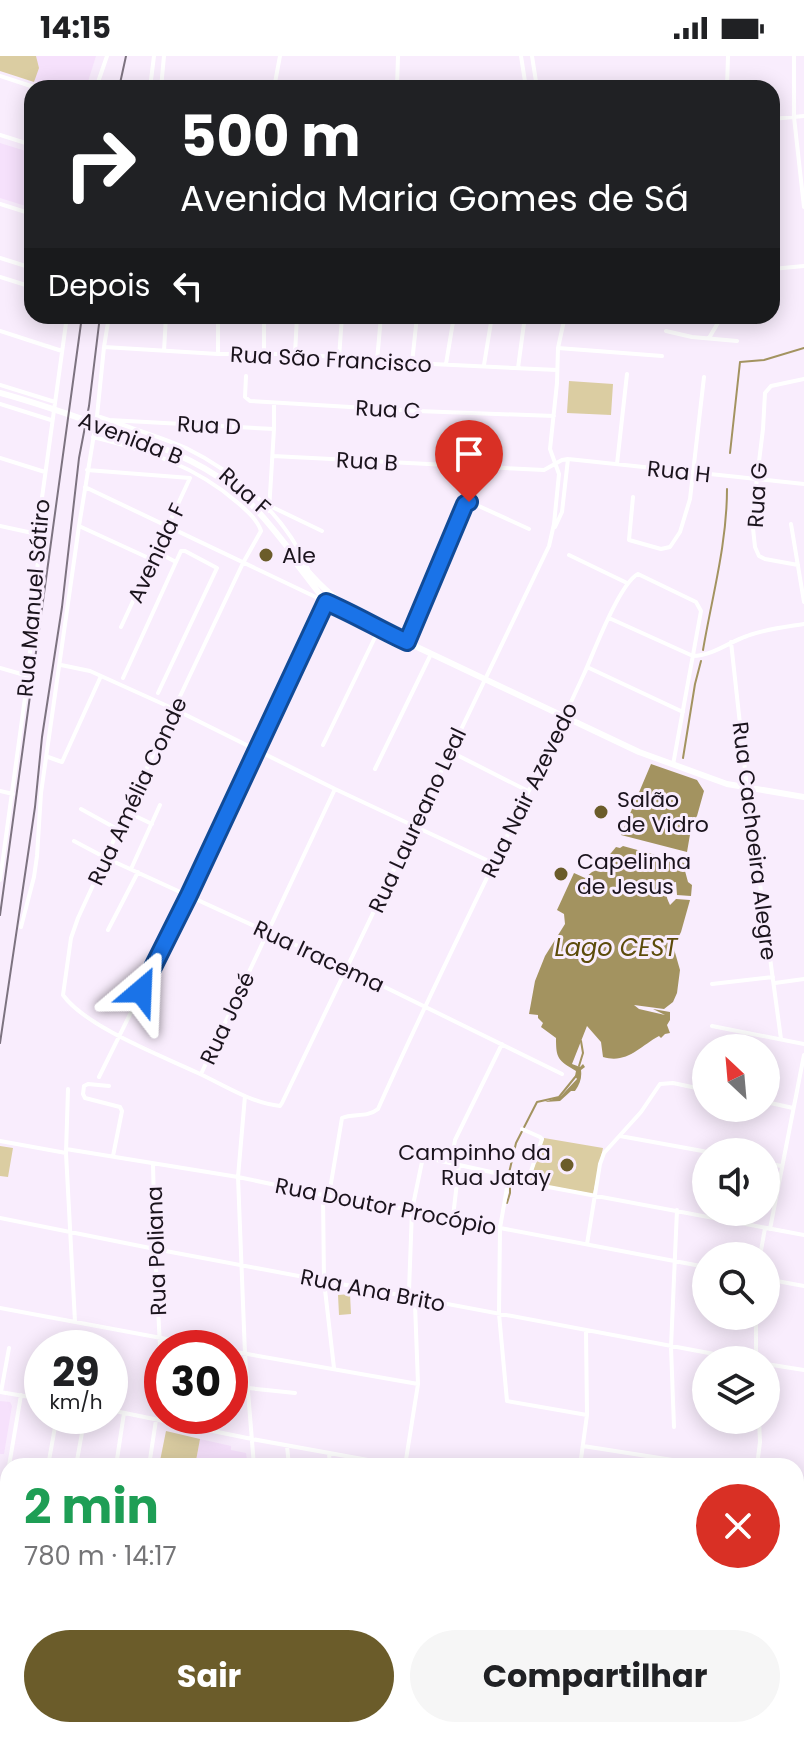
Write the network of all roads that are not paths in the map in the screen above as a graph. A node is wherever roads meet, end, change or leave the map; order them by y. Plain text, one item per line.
1 (107, 56) edge
2 (154, 56) edge
3 (164, 56) edge
4 (280, 56) edge
5 (398, 56) edge
6 (521, 56) edge
7 (532, 56) edge
8 (728, 56) edge
9 (794, 56) edge
10 (0, 76) edge
11 (99, 80) edge
12 (151, 80) edge
13 (162, 80) edge
14 (276, 80) edge
15 (397, 80) edge
16 (525, 80) edge
17 (536, 80) edge
18 (727, 80) edge
19 (24, 84) edge
20 (804, 116) edge
21 (794, 117) junction
22 (780, 118) edge
23 (0, 135) edge
24 (24, 142) edge
25 (0, 204) edge
26 (804, 207) edge
27 (24, 212) edge
28 (0, 258) edge
29 (24, 266) edge
30 (804, 266) edge
31 (780, 268) edge
32 (0, 277) edge
33 (24, 284) edge
34 (66, 324) edge
35 (108, 324) edge
36 (166, 324) edge
37 (218, 324) edge
38 (264, 324) edge
39 (297, 324) edge
40 (341, 324) edge
41 (380, 324) edge
42 (416, 324) edge
43 (453, 324) edge
44 (491, 324) edge
45 (524, 324) edge
46 (563, 324) edge
47 (717, 324) edge
48 (0, 331) edge
49 (666, 331) dead end
50 (708, 338) junction
51 (737, 341) dead end
52 (104, 347) junction
53 (558, 348) junction
54 (62, 351) junction
55 (164, 351) junction
56 (218, 354) junction
57 (264, 354) junction
58 (295, 354) junction
59 (662, 356) dead end
60 (339, 358) junction
61 (377, 361) junction
62 (412, 363) junction
63 (446, 364) junction
64 (484, 366) junction
65 (518, 368) junction
66 (558, 370) junction
67 (627, 374) dead end
68 (246, 376) dead end
69 (704, 377) dead end
70 (804, 379) edge
71 (0, 385) edge
72 (0, 393) edge
73 (55, 402) junction
74 (274, 403) junction
75 (0, 404) edge
76 (97, 416) junction
77 (554, 416) junction
78 (109, 420) junction
79 (52, 421) junction
80 (274, 429) junction
81 (93, 437) junction
82 (273, 456) junction
83 (0, 458) edge
84 (568, 459) junction
85 (555, 464) junction
86 (617, 464) junction
87 (87, 470) junction
88 (45, 472) junction
89 (693, 472) junction
90 (200, 475) junction
91 (190, 478) junction
92 (757, 480) junction
93 (804, 484) edge
94 (85, 487) junction
95 (633, 497) dead end
96 (270, 508) junction
97 (791, 524) dead end
98 (0, 526) edge
99 (79, 526) junction
100 (168, 527) junction
101 (529, 529) dead end
102 (322, 531) dead end
103 (553, 533) junction
104 (37, 534) junction
105 (282, 541) junction
106 (209, 546) junction
107 (157, 552) junction
108 (569, 555) dead end
109 (153, 560) junction
110 (204, 560) junction
111 (177, 562) junction
112 (243, 563) junction
113 (798, 565) junction
114 (311, 575) junction
115 (627, 583) junction
116 (330, 594) junction
117 (326, 602) junction
118 (804, 602) edge
119 (352, 612) junction
120 (609, 618) junction
121 (804, 624) edge
122 (121, 627) dead end
123 (379, 629) junction
124 (407, 642) junction
125 (731, 642) junction
126 (431, 654) junction
127 (693, 656) junction
128 (61, 665) junction
129 (587, 667) junction
130 (0, 668) edge
131 (28, 676) junction
132 (101, 676) junction
133 (123, 678) dead end
134 (484, 679) junction
135 (158, 693) dead end
136 (174, 709) junction
137 (683, 712) junction
138 (564, 717) junction
139 (323, 745) dead end
140 (257, 749) junction
141 (449, 751) junction
142 (47, 756) junction
143 (673, 765) junction
144 (375, 769) dead end
145 (747, 788) junction
146 (335, 789) junction
147 (0, 791) edge
148 (528, 791) junction
149 (13, 794) junction
150 (804, 797) edge
151 (160, 805) dead end
152 (81, 809) dead end
153 (127, 812) junction
154 (152, 824) junction
155 (414, 825) junction
156 (119, 830) junction
157 (74, 841) dead end
158 (106, 858) junction
159 (493, 863) junction
160 (131, 869) junction
161 (138, 872) junction
162 (0, 880) edge
163 (189, 895) junction
164 (21, 927) dead end
165 (108, 930) dead end
166 (267, 932) junction
167 (346, 968) junction
168 (804, 979) edge
169 (774, 980) junction
170 (712, 984) dead end
171 (425, 1006) junction
172 (712, 1026) dead end
173 (119, 1036) junction
174 (781, 1039) junction
175 (502, 1044) junction
176 (804, 1044) edge
177 (804, 1055) edge
178 (201, 1074) junction
179 (562, 1074) dead end
180 (99, 1077) dead end
181 (109, 1086) dead end
182 (692, 1087) edge
183 (68, 1089) dead end
184 (245, 1096) junction
185 (780, 1105) edge
186 (793, 1108) junction
187 (522, 1129) dead end
188 (619, 1135) junction
189 (0, 1141) edge
190 (692, 1149) edge
191 (66, 1151) junction
192 (113, 1156) junction
193 (451, 1163) junction
194 (153, 1164) junction
195 (459, 1165) junction
196 (781, 1166) joint
197 (509, 1176) junction
198 (238, 1177) junction
199 (527, 1183) junction
200 (326, 1195) junction
201 (595, 1196) junction
202 (412, 1210) junction
203 (677, 1210) junction
204 (453, 1217) junction
205 (0, 1218) edge
206 (500, 1228) junction
207 (767, 1229) junction
208 (71, 1232) junction
209 (804, 1235) edge
210 (764, 1242) edge
211 (587, 1244) junction
212 (155, 1249) junction
213 (674, 1261) junction
214 (692, 1264) edge
215 (242, 1265) junction
216 (324, 1281) junction
217 (780, 1282) edge
218 (804, 1286) edge
219 (412, 1297) junction
220 (0, 1308) edge
221 (499, 1314) junction
222 (75, 1322) junction
223 (159, 1330) edge
224 (244, 1330) edge
225 (586, 1331) junction
226 (144, 1334) edge
227 (671, 1347) junction
228 (9, 1348) dead end
229 (692, 1351) edge
230 (248, 1354) edge
231 (780, 1366) edge
232 (334, 1368) junction
233 (804, 1370) edge
234 (418, 1384) junction
235 (248, 1388) joint
236 (0, 1392) edge
237 (295, 1393) dead end
238 (21, 1395) junction
239 (24, 1396) edge
240 (587, 1415) junction
241 (674, 1427) dead end
242 (54, 1434) edge
243 (82, 1434) edge
244 (121, 1434) edge
245 (154, 1434) edge
246 (230, 1434) edge
247 (760, 1434) edge
248 (252, 1439) junction
249 (287, 1446) junction
250 (583, 1446) junction
251 (329, 1453) junction
252 (10, 1458) edge
253 (49, 1458) edge
254 (77, 1458) edge
255 (117, 1458) edge
256 (150, 1458) edge
257 (253, 1458) edge
258 (288, 1458) edge
259 (329, 1458) edge
260 (354, 1458) edge
261 (404, 1458) edge
262 (581, 1458) edge
263 (660, 1458) edge
264 (758, 1458) edge

1 - 11 street
2 - 12 street
3 - 13 street
4 - 14 street
5 - 15 street
6 - 16 street
7 - 17 street
8 - 18 street
9 - 21 street
10 - 19 street
20 - 21 street
21 - 22 street
21 - 26 street
23 - 24 street
25 - 27 street
28 - 29 street
30 - 31 street
32 - 33 street
34 - 54 street, Rua Manuel Sátiro
35 - 52 street
36 - 55 street
37 - 56 street
38 - 57 street
39 - 58 street
40 - 60 street
41 - 61 street
42 - 62 street
43 - 63 street
44 - 64 street
45 - 65 street
46 - 53 street, Rua Laureano Leal
47 - 50 street
48 - 54 street
49 - 50 street
50 - 51 street
52 - 55 street, Rua São Francisco
52 - 76 street
53 - 59 street
53 - 66 street, Rua Laureano Leal
54 - 73 street, Rua Manuel Sátiro
55 - 56 street, Rua São Francisco
56 - 57 street, Rua São Francisco
57 - 58 street, Rua São Francisco
58 - 60 street, Rua São Francisco
60 - 61 street, Rua São Francisco
61 - 62 street, Rua São Francisco
62 - 63 street, Rua São Francisco
63 - 64 street, Rua São Francisco
64 - 65 street, Rua São Francisco
65 - 66 street, Rua São Francisco
66 - 77 street, Rua Laureano Leal
67 - 86 street
68 - 74 street, Rua C
69 - 89 street
70 - 92 street, Rua G
71 - 73 street, Avenida B
72 - 105 street, Avenida B
73 - 79 street, Rua Manuel Sátiro
74 - 77 street, Rua C
74 - 80 street
75 - 79 street
76 - 78 street, Rua D
76 - 81 street
77 - 85 street, Rua Laureano Leal
78 - 80 street, Rua D
78 - 96 street, Rua F
79 - 88 street, Rua Manuel Sátiro
80 - 82 street
81 - 87 street
81 - 90 street
82 - 85 street, Rua B
82 - 96 street
83 - 88 street
84 - 85 street, Rua H
84 - 86 street, Rua H
84 - 103 street, Rua Laureano Leal
85 - 103 street, Rua Laureano Leal
86 - 89 street, Rua H
87 - 91 street
87 - 94 street
88 - 104 street, Rua Manuel Sátiro
89 - 92 street, Rua H
89 - 95 street
90 - 91 street
90 - 112 street, Rua Amélia Conde
91 - 100 street, Avenida F
92 - 93 street, Rua H
92 - 113 street, Rua G
94 - 99 street
94 - 100 street
96 - 102 street, Rua F
96 - 114 street, Rua F
97 - 113 street
98 - 104 street
99 - 109 street
99 - 128 street
100 - 106 street
100 - 107 street, Avenida F
101 - 124 street
103 - 134 street, Rua Laureano Leal
104 - 131 street, Rua Manuel Sátiro
105 - 114 street, Avenida B
105 - 117 street, Avenida B
106 - 110 street
106 - 112 street
107 - 109 street, Avenida F
107 - 111 street
108 - 115 street
109 - 122 street, Avenida F
110 - 111 street
110 - 135 street
111 - 133 street
112 - 117 street
112 - 136 street, Rua Amélia Conde
113 - 118 street
114 - 116 street, Avenida B
115 - 120 street, Rua Nair Azevedo
115 - 127 street, Rua Nair Azevedo
116 - 117 street
116 - 119 street, Avenida B
117 - 119 street
117 - 140 street
119 - 123 street
120 - 127 street
120 - 129 street, Rua Nair Azevedo
121 - 125 street
123 - 124 street
123 - 139 street
124 - 126 street
125 - 127 street
125 - 145 street, Rua Cachoeira Alegre
126 - 134 street
126 - 144 street
127 - 137 street
128 - 132 street
128 - 142 street
129 - 137 street
129 - 138 street, Rua Nair Azevedo
130 - 131 street
131 - 149 street, Rua Manuel Sátiro
132 - 136 street
132 - 142 street
134 - 138 street
134 - 141 street, Rua Laureano Leal
136 - 140 street
136 - 153 street, Rua Amélia Conde
137 - 143 street
138 - 143 street
138 - 148 street, Rua Nair Azevedo
140 - 146 street
140 - 163 street
141 - 148 street
141 - 155 street, Rua Laureano Leal
142 - 164 street
143 - 145 street
145 - 150 street
145 - 169 street, Rua Cachoeira Alegre
146 - 155 street
146 - 166 street, Rua José
147 - 149 street
148 - 159 street, Rua Nair Azevedo
149 - 162 street, Rua Manuel Sátiro
151 - 154 street
152 - 156 street
153 - 154 street
153 - 156 street, Rua Amélia Conde
154 - 160 street
155 - 159 street
155 - 167 street, Rua Laureano Leal
156 - 158 street, Rua Amélia Conde
157 - 158 street, Rua Iracema
158 - 160 street, Rua Iracema
158 - 173 street, Rua Amélia Conde
159 - 171 street, Rua Nair Azevedo
160 - 161 street, Rua Iracema
161 - 163 street, Rua Iracema
161 - 165 street
163 - 166 street, Rua Iracema
163 - 173 street
166 - 167 street, Rua Iracema
166 - 178 street, Rua José
167 - 171 street, Rua Iracema
167 - 184 street, Rua Laureano Leal
168 - 169 street
169 - 170 street
169 - 174 street, Rua Cachoeira Alegre
171 - 175 street, Rua Iracema
171 - 200 street, Rua Nair Azevedo
172 - 174 street
173 - 178 street
173 - 180 street
174 - 176 street
175 - 179 street, Rua Iracema
175 - 193 street
177 - 186 street
178 - 184 street
181 - 192 street
182 - 188 street
183 - 191 street
184 - 198 street
185 - 186 street
186 - 196 street
187 - 199 street
188 - 190 street
188 - 201 street
189 - 191 street, Rua Doutor Procópio
191 - 192 street, Rua Doutor Procópio
191 - 208 street
192 - 194 street, Rua Doutor Procópio
193 - 195 street
193 - 202 street
194 - 198 street, Rua Doutor Procópio
194 - 212 street, Rua Poliana
195 - 197 street
195 - 204 street
196 - 207 street
197 - 199 street
197 - 206 street
198 - 200 street, Rua Doutor Procópio
198 - 215 street
199 - 201 street
200 - 202 street, Rua Doutor Procópio
200 - 216 street
201 - 203 street
201 - 211 street
202 - 204 street, Rua Doutor Procópio
202 - 219 street
203 - 207 street
203 - 213 street
204 - 206 street, Rua Doutor Procópio
205 - 208 street, Rua Ana Brito
206 - 211 street, Rua Doutor Procópio
206 - 221 street
207 - 209 street
207 - 210 street
208 - 212 street, Rua Ana Brito
208 - 222 street
211 - 213 street, Rua Doutor Procópio
212 - 215 street, Rua Ana Brito
212 - 223 street, Rua Poliana
213 - 214 street, Rua Doutor Procópio
213 - 227 street
215 - 216 street, Rua Ana Brito
215 - 224 street
216 - 219 street, Rua Ana Brito
216 - 232 street
217 - 218 street
219 - 221 street, Rua Ana Brito
219 - 234 street
220 - 222 street
221 - 225 street, Rua Ana Brito
221 - 240 street
222 - 226 street
225 - 227 street, Rua Ana Brito
225 - 240 street
227 - 229 street, Rua Ana Brito
227 - 241 street
228 - 236 street
230 - 232 street
231 - 233 street
232 - 234 street
234 - 261 street
235 - 237 street
235 - 248 street
236 - 238 street
238 - 239 street
238 - 252 street
240 - 250 street
242 - 253 street
243 - 254 street
244 - 255 street
245 - 256 street
246 - 248 street
247 - 264 street
248 - 249 street
248 - 257 street
249 - 251 street
249 - 258 street
250 - 262 street
250 - 263 street
251 - 259 street
251 - 260 street

